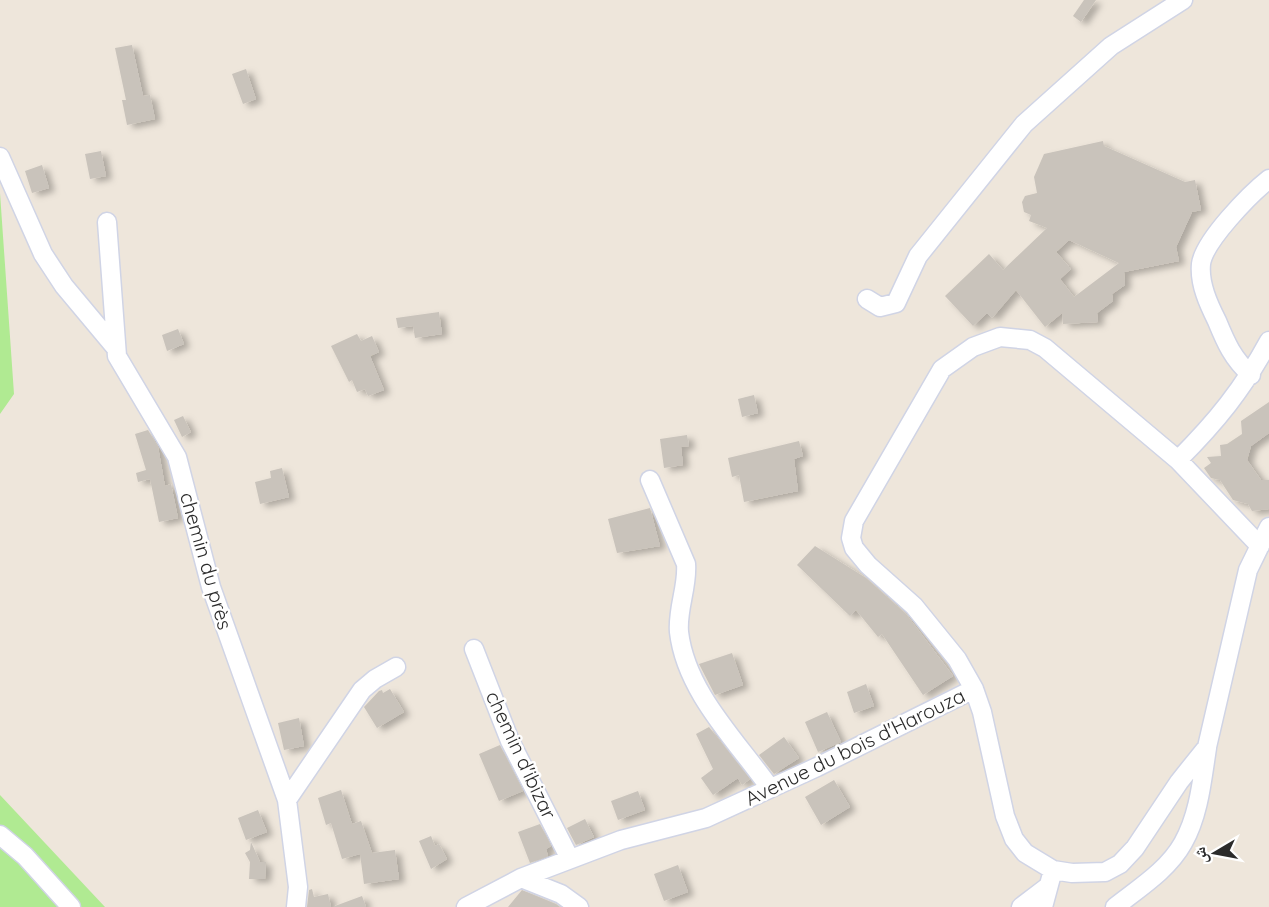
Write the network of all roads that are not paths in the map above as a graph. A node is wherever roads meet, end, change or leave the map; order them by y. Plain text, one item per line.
1 (1183, 0) edge
2 (0, 158) edge
3 (1269, 179) edge
4 (107, 222) dead end
5 (867, 299) dead end
6 (1269, 341) edge
7 (115, 347) junction
8 (1251, 375) junction
9 (1178, 460) junction
10 (650, 480) dead end
11 (1269, 527) edge
12 (1260, 546) junction
13 (474, 649) dead end
14 (396, 667) dead end
15 (974, 689) junction
16 (1207, 747) junction
17 (770, 788) junction
18 (287, 800) junction
19 (0, 835) edge
20 (570, 859) junction
21 (1053, 870) junction
22 (521, 878) junction
23 (1046, 888) junction
24 (71, 907) edge
25 (296, 907) edge
26 (466, 907) edge
27 (579, 907) edge
28 (1021, 907) edge
29 (1043, 907) edge
30 (1115, 907) edge

1 - 5 street
2 - 7 street
3 - 8 street
4 - 7 street, chemin du près
6 - 8 street
7 - 18 street, chemin du près
8 - 9 street
9 - 12 street
9 - 15 street
10 - 17 street
11 - 12 street, Avenue du bois d'Harouza
12 - 16 street, Avenue du bois d'Harouza
13 - 20 street, chemin d'ibizar
14 - 18 street
15 - 17 street, Avenue du bois d'Harouza
15 - 21 street, Avenue du bois d'Harouza
16 - 21 street, Avenue du bois d'Harouza
16 - 30 street
17 - 20 street, Avenue du bois d'Harouza
18 - 25 street, chemin du près
19 - 24 street
20 - 22 street, Avenue du bois d'Harouza
21 - 23 street
22 - 26 street, Avenue du bois d'Harouza
22 - 27 street
23 - 28 street
23 - 29 street

